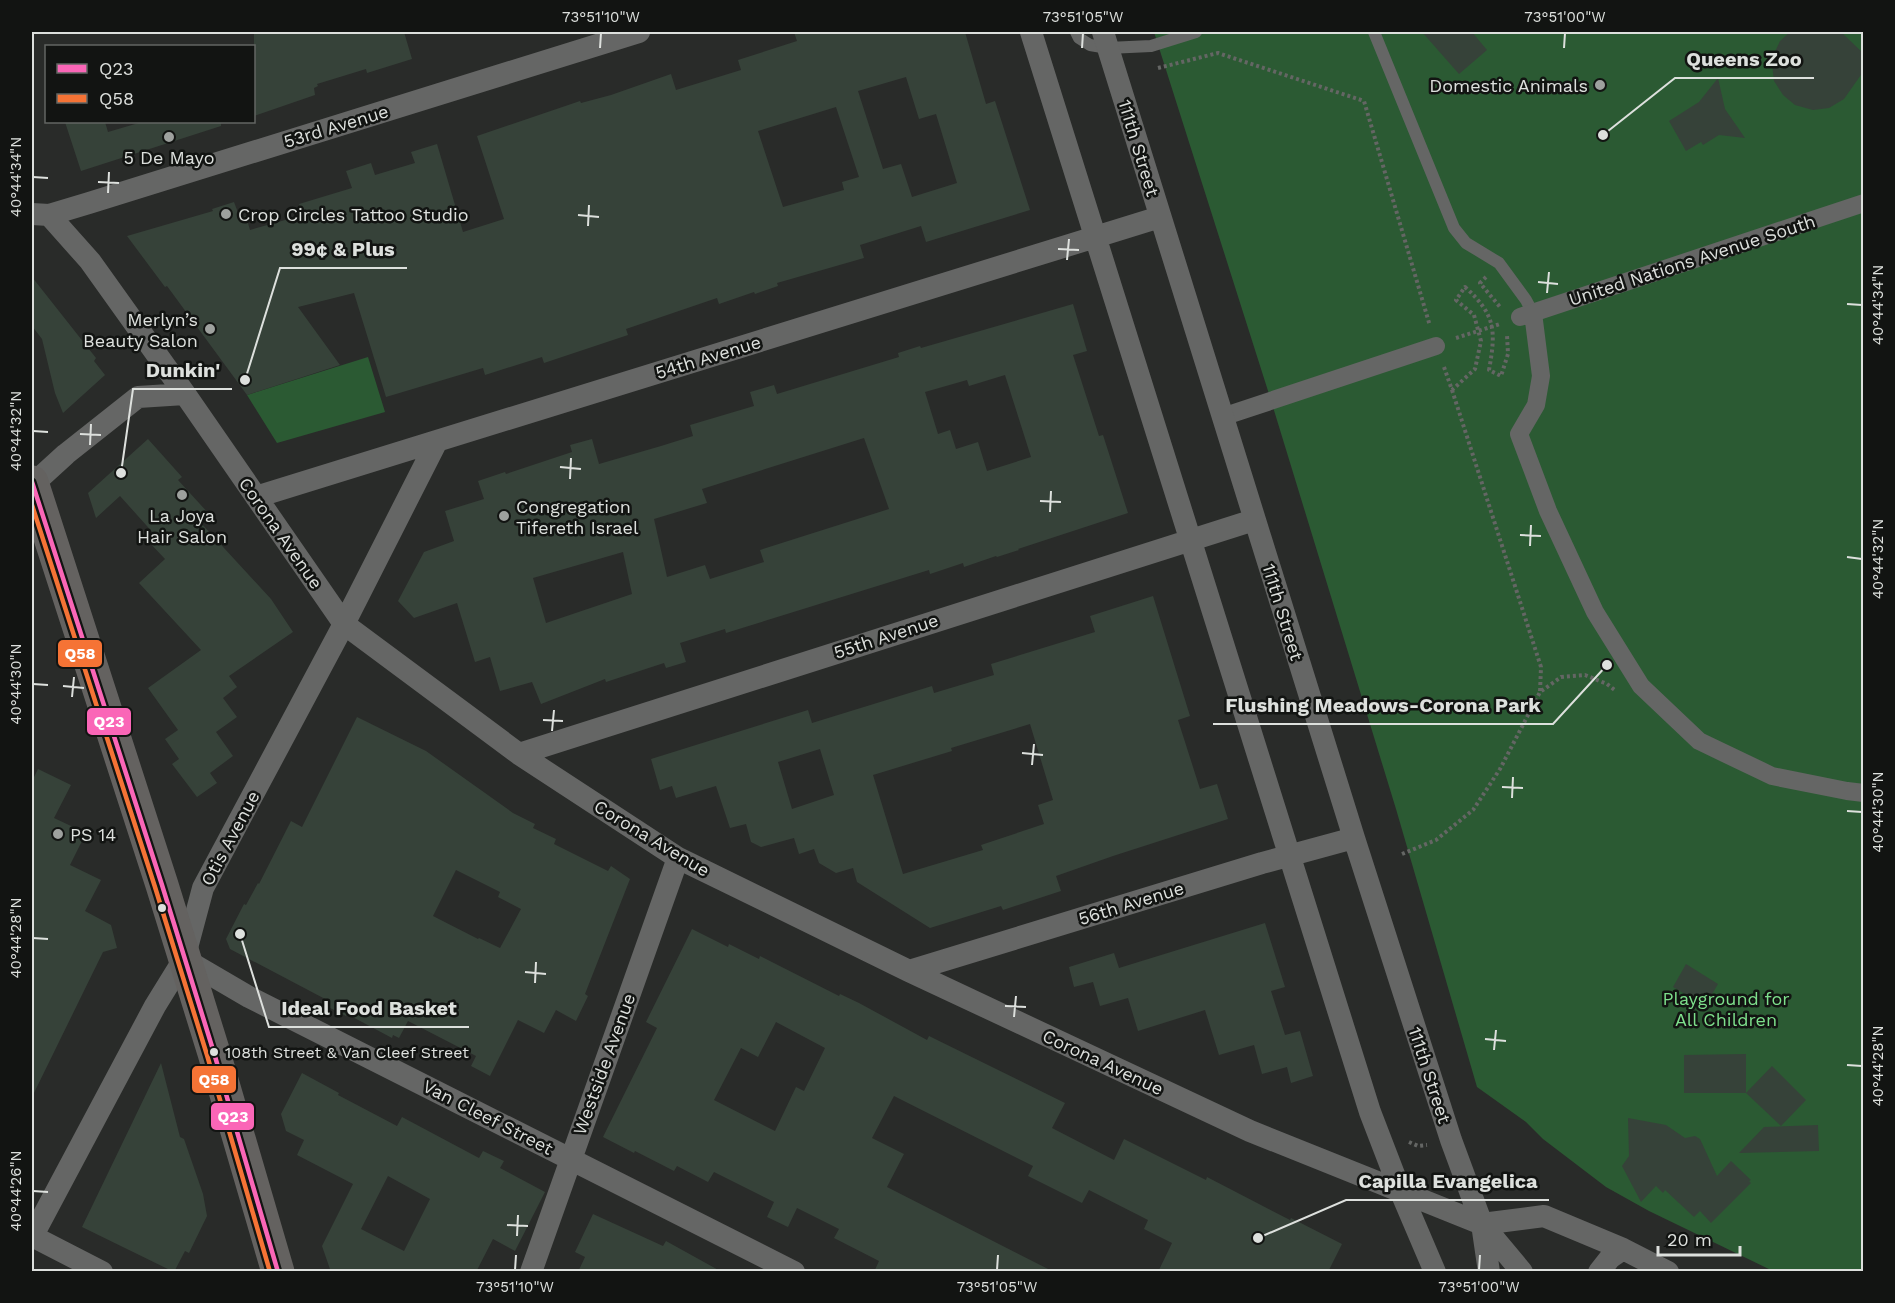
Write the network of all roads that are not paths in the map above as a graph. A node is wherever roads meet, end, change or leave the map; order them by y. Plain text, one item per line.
1 (639, 32) edge
2 (1031, 32) edge
3 (1076, 32) edge
4 (1196, 32) edge
5 (1374, 32) edge
6 (1105, 40) edge
7 (1863, 203) edge
8 (40, 214) edge
9 (1160, 217) junction
10 (1096, 236) junction
11 (1519, 318) junction
12 (1436, 346) road end
13 (185, 394) junction
14 (1222, 417) junction
15 (437, 441) junction
16 (32, 484) edge
17 (256, 497) junction
18 (1254, 520) junction
19 (1191, 539) junction
20 (344, 624) junction
21 (519, 754) junction
22 (1863, 793) edge
23 (1354, 838) junction
24 (1290, 855) junction
25 (678, 858) junction
26 (184, 959) junction
27 (909, 971) junction
28 (570, 1158) junction
29 (1400, 1190) junction
30 (1482, 1224) junction
31 (32, 1236) edge
32 (1623, 1250) junction
33 (102, 1272) edge
34 (278, 1272) edge
35 (531, 1272) edge
36 (794, 1272) edge
37 (1435, 1272) edge
38 (1489, 1272) edge
39 (1521, 1272) edge
40 (1599, 1272) edge
41 (1668, 1272) edge

1 - 8 street, 53rd Avenue
2 - 10 street
3 - 6 lane
4 - 6 lane
5 - 11 lane
6 - 9 street, 111th Street
7 - 11 street, United Nations Avenue South
8 - 13 street, Corona Avenue
9 - 10 street, 54th Avenue
9 - 14 street, 111th Street
10 - 15 street, 54th Avenue
10 - 19 street
11 - 22 street
12 - 14 street
13 - 16 street
13 - 17 street, Corona Avenue
14 - 18 street, 111th Street
15 - 17 street, 54th Avenue
15 - 20 street, Otis Avenue
16 - 26 main road
17 - 20 street, Corona Avenue
18 - 19 street, 55th Avenue
18 - 23 street, 111th Street
19 - 21 street, 55th Avenue
19 - 24 street
20 - 21 street, Corona Avenue
20 - 26 street, Otis Avenue
21 - 25 street, Corona Avenue
23 - 24 street, 56th Avenue
23 - 30 street, 111th Street
24 - 27 street, 56th Avenue
24 - 29 street
25 - 27 street, Corona Avenue
25 - 28 street, Westside Avenue
26 - 28 street, Van Cleef Street
26 - 31 street, Otis Avenue
26 - 34 main road
27 - 29 street, Corona Avenue
28 - 35 street, Westside Avenue
28 - 36 street, Van Cleef Street
29 - 30 street, Corona Avenue
29 - 37 street
30 - 32 street, Corona Avenue
30 - 38 street
30 - 39 street, Corona Avenue
31 - 33 street
32 - 40 street
32 - 41 street, Corona Avenue

